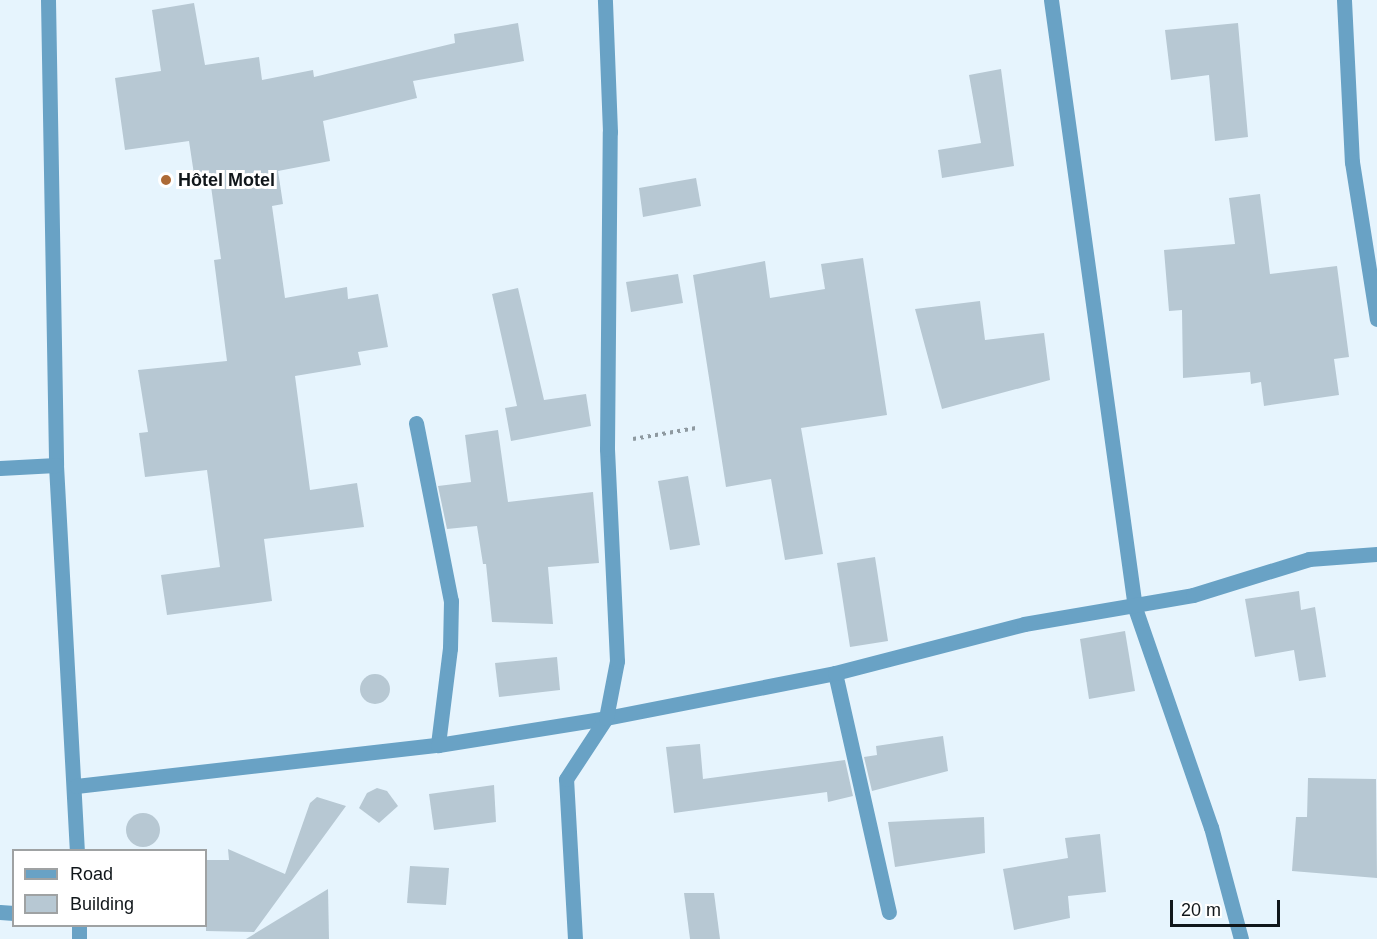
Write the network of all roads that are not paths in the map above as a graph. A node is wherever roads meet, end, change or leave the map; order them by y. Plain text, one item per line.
1 (48, 0) edge
2 (605, 0) edge
3 (1052, 0) edge
4 (1344, 0) edge
5 (1377, 319) edge
6 (416, 423) dead end
7 (56, 465) junction
8 (0, 468) edge
9 (1377, 554) edge
10 (1135, 608) junction
11 (835, 673) junction
12 (606, 718) junction
13 (438, 745) junction
14 (76, 786) junction
15 (77, 849) edge
16 (889, 912) dead end
17 (575, 939) edge
18 (1241, 939) edge

1 - 7 street
2 - 12 street
3 - 10 street
4 - 5 street
6 - 13 street
7 - 8 street
7 - 14 street
9 - 10 street
10 - 11 street
10 - 18 street
11 - 12 street
11 - 16 street
12 - 13 street
12 - 17 street
13 - 14 street
14 - 15 street

